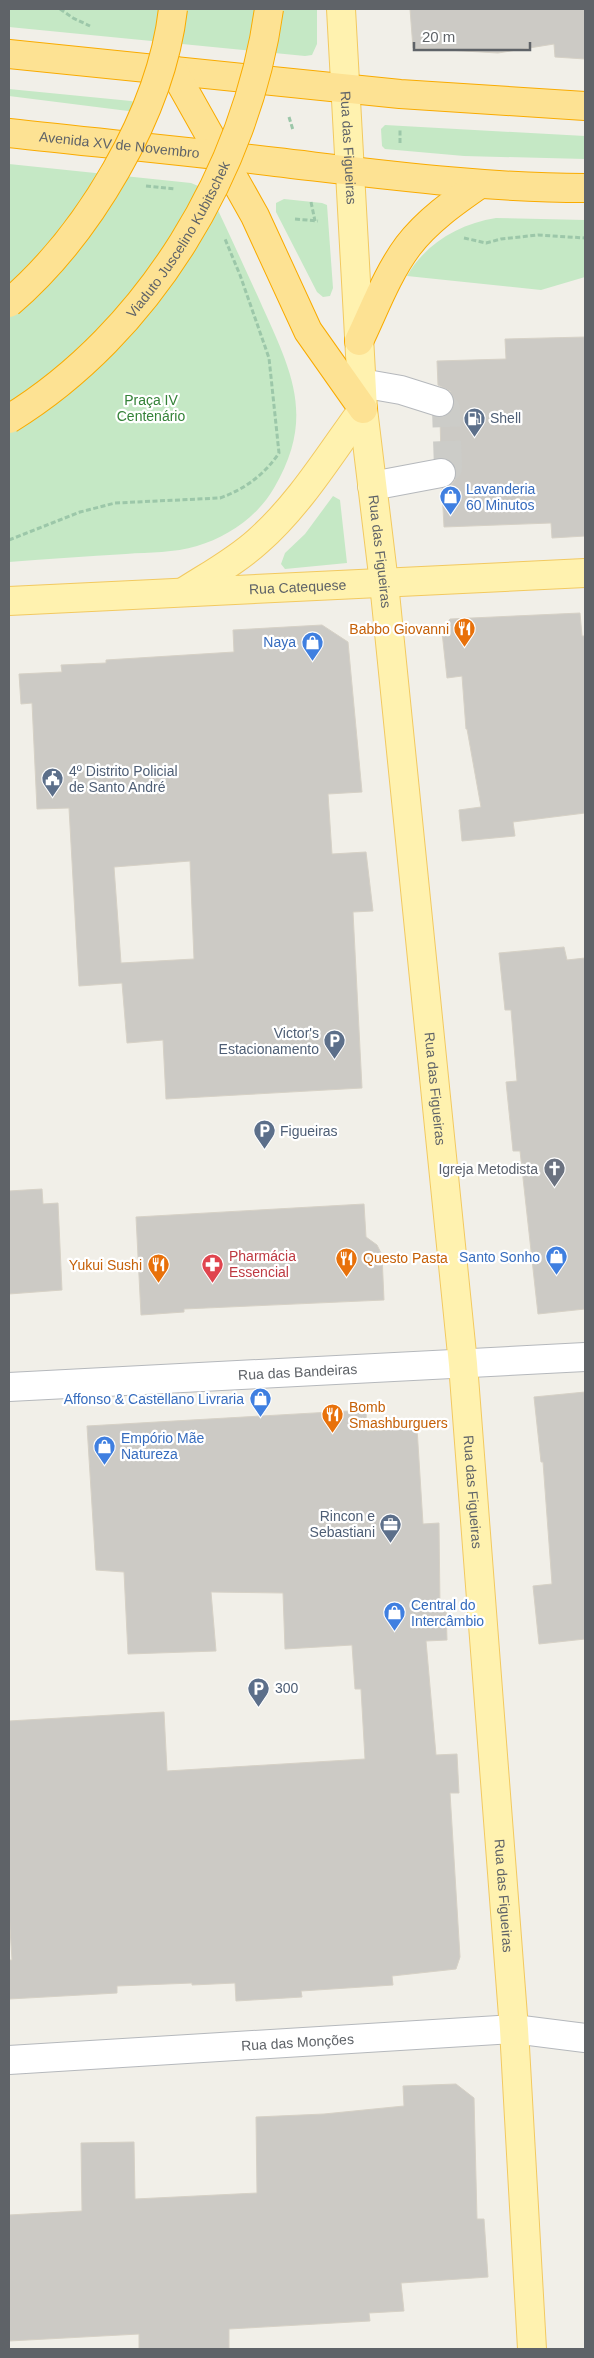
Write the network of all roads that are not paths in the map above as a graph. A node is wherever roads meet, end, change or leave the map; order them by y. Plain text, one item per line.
1 (173, 9) edge
2 (269, 9) edge
3 (342, 10) edge
4 (9, 54) edge
5 (173, 70) junction
6 (345, 89) junction
7 (585, 106) edge
8 (9, 133) edge
9 (222, 155) junction
10 (349, 171) junction
11 (480, 184) junction
12 (585, 188) edge
13 (9, 303) edge
14 (359, 341) junction
15 (362, 382) junction
16 (439, 402) dead end
17 (363, 409) junction
18 (9, 419) edge
19 (441, 473) dead end
20 (372, 486) junction
21 (585, 573) edge
22 (384, 583) junction
23 (182, 593) junction
24 (9, 601) edge
25 (585, 1357) edge
26 (463, 1364) junction
27 (9, 1387) edge
28 (514, 2029) junction
29 (585, 2038) edge
30 (9, 2060) edge
31 (532, 2349) edge

1 - 13 highway, bridge
2 - 18 highway, Viaduto Juscelino Kubitschek, bridge
3 - 6 main road, Rua das Figueiras
4 - 5 highway
5 - 6 highway
5 - 9 highway
6 - 7 highway
6 - 10 main road, Rua das Figueiras
8 - 9 highway, Avenida XV de Novembro
9 - 10 highway, Avenida XV de Novembro
9 - 17 highway
10 - 11 highway, Avenida XV de Novembro
10 - 14 main road, Rua das Figueiras
11 - 12 highway, Avenida XV de Novembro
11 - 14 highway
14 - 15 main road, Rua das Figueiras
15 - 16 street
15 - 17 main road, Rua das Figueiras
17 - 20 main road, Rua das Figueiras
17 - 23 main road
19 - 20 street
20 - 22 main road, Rua das Figueiras
21 - 22 main road, Rua Catequese
22 - 23 main road, Rua Catequese
22 - 26 main road, Rua das Figueiras
23 - 24 main road, Rua Catequese
25 - 26 street, Rua das Bandeiras
26 - 27 street, Rua das Bandeiras
26 - 28 main road, Rua das Figueiras
28 - 29 street, Rua das Monções
28 - 30 street, Rua das Monções
28 - 31 main road, Rua das Figueiras

